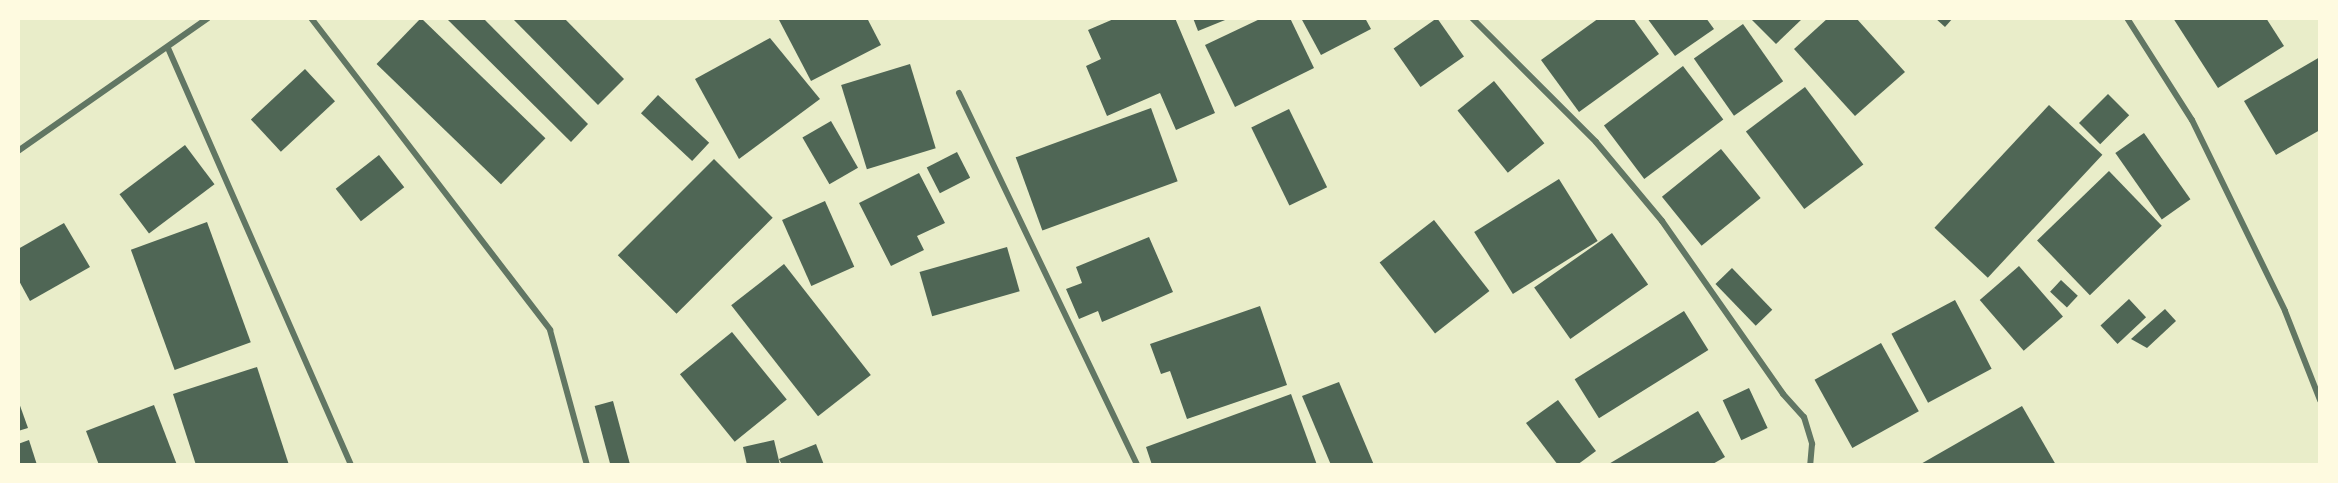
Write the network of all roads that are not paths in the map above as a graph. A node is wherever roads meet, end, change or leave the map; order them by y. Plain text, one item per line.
1 (208, 18) edge
2 (311, 18) edge
3 (1472, 18) edge
4 (2127, 18) edge
5 (168, 48) junction
6 (959, 93) dead end
7 (18, 150) edge
8 (2320, 400) edge
9 (351, 465) edge
10 (587, 465) edge
11 (1137, 465) edge
12 (1810, 465) edge

1 - 5 street
2 - 10 street
3 - 12 street
4 - 8 street
5 - 7 street
5 - 9 street
6 - 11 street

